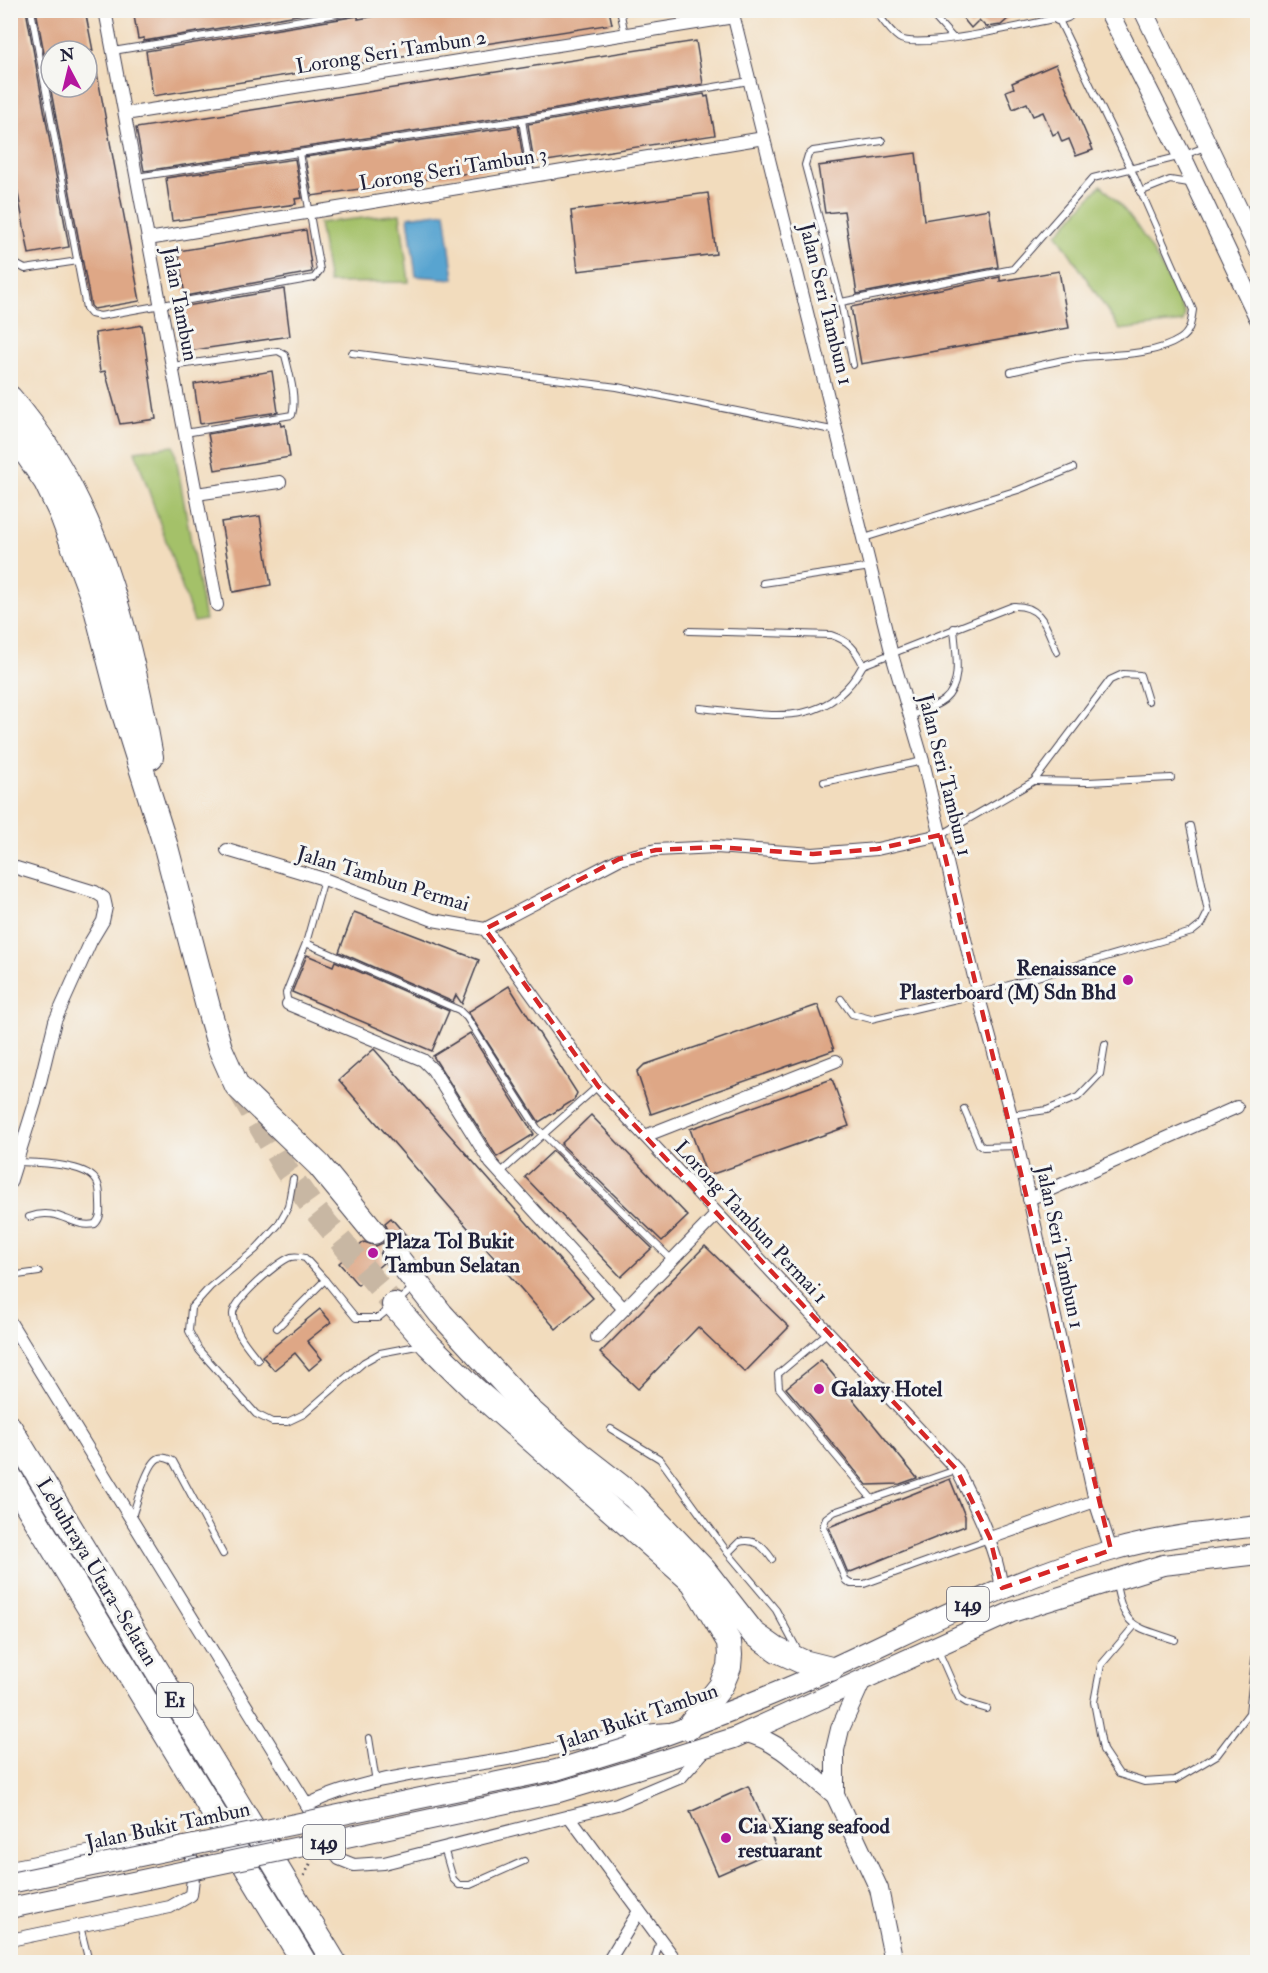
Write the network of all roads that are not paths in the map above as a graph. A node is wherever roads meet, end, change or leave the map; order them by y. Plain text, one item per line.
1 (32, 10) edge
2 (105, 10) edge
3 (620, 10) edge
4 (875, 10) edge
5 (928, 10) edge
6 (1047, 10) edge
7 (1071, 10) edge
8 (1108, 10) edge
9 (1143, 10) edge
10 (357, 11) edge
11 (733, 14) edge
12 (1058, 18) junction
13 (625, 35) junction
14 (953, 38) junction
15 (113, 51) junction
16 (750, 81) junction
17 (125, 114) junction
18 (522, 120) junction
19 (764, 138) junction
20 (882, 141) dead end
21 (1208, 146) junction
22 (299, 153) junction
23 (1182, 156) junction
24 (1131, 170) junction
25 (136, 177) junction
26 (531, 177) junction
27 (1197, 187) junction
28 (1140, 192) junction
29 (310, 212) junction
30 (148, 238) junction
31 (10, 246) edge
32 (1257, 250) edge
33 (78, 261) junction
34 (841, 302) junction
35 (159, 306) junction
36 (1257, 317) edge
37 (352, 353) dead end
38 (853, 365) dead end
39 (172, 366) junction
40 (1011, 372) dead end
41 (10, 398) edge
42 (10, 429) edge
43 (837, 432) junction
44 (185, 433) junction
45 (1073, 468) dead end
46 (280, 482) dead end
47 (196, 494) junction
48 (864, 538) junction
49 (871, 567) junction
50 (763, 583) dead end
51 (217, 605) dead end
52 (954, 628) junction
53 (688, 631) dead end
54 (1057, 652) dead end
55 (892, 655) junction
56 (863, 664) junction
57 (1148, 701) dead end
58 (700, 708) dead end
59 (910, 717) junction
60 (923, 761) junction
61 (1171, 778) dead end
62 (1034, 781) junction
63 (824, 782) dead end
64 (1190, 826) dead end
65 (940, 835) junction
66 (166, 847) junction
67 (227, 850) dead end
68 (10, 866) edge
69 (324, 879) junction
70 (485, 929) junction
71 (306, 943) junction
72 (978, 994) junction
73 (841, 999) dead end
74 (288, 1004) joint
75 (1105, 1044) dead end
76 (836, 1061) dead end
77 (598, 1086) junction
78 (1237, 1107) dead end
79 (964, 1109) dead end
80 (1011, 1115) junction
81 (543, 1133) junction
82 (645, 1136) junction
83 (1017, 1146) junction
84 (16, 1162) junction
85 (500, 1173) junction
86 (292, 1179) dead end
87 (10, 1183) edge
88 (1029, 1199) junction
89 (716, 1215) junction
90 (29, 1217) dead end
91 (374, 1232) dead end
92 (394, 1254) dead end
93 (672, 1260) junction
94 (39, 1272) dead end
95 (10, 1276) edge
96 (325, 1280) junction
97 (417, 1285) junction
98 (394, 1305) junction
99 (623, 1308) junction
100 (10, 1322) edge
101 (278, 1328) dead end
102 (827, 1333) junction
103 (597, 1337) dead end
104 (429, 1345) junction
105 (258, 1360) dead end
106 (10, 1428) edge
107 (611, 1429) dead end
108 (957, 1470) junction
109 (10, 1477) edge
110 (872, 1499) junction
111 (1095, 1501) junction
112 (132, 1517) junction
113 (1257, 1526) edge
114 (990, 1538) junction
115 (1111, 1550) junction
116 (729, 1553) junction
117 (223, 1554) dead end
118 (1257, 1554) edge
119 (772, 1559) dead end
120 (1115, 1578) junction
121 (1002, 1588) junction
122 (1135, 1625) junction
123 (1174, 1640) dead end
124 (1257, 1641) edge
125 (935, 1645) junction
126 (803, 1662) junction
127 (831, 1669) junction
128 (861, 1682) junction
129 (987, 1709) dead end
130 (688, 1728) junction
131 (747, 1733) junction
132 (369, 1738) dead end
133 (706, 1749) junction
134 (376, 1783) junction
135 (835, 1795) junction
136 (307, 1805) junction
137 (569, 1816) junction
138 (444, 1848) junction
139 (524, 1861) dead end
140 (10, 1867) edge
141 (10, 1883) edge
142 (10, 1908) edge
143 (639, 1911) junction
144 (80, 1926) junction
145 (660, 1939) junction
146 (10, 1940) edge
147 (89, 1962) edge
148 (304, 1962) edge
149 (334, 1962) edge
150 (608, 1962) edge
151 (654, 1962) edge
152 (677, 1962) edge
153 (894, 1962) edge

1 - 33 lane
2 - 15 street, Jalan Tambun
3 - 13 lane
4 - 14 lane
5 - 14 lane
6 - 12 street
7 - 12 street
8 - 23 main road
9 - 21 main road
10 - 15 lane
11 - 13 street, Lorong Seri Tambun 2
11 - 16 street, Jalan Seri Tambun 1
12 - 14 lane
12 - 24 lane
13 - 17 street, Lorong Seri Tambun 2
15 - 17 street, Jalan Tambun
16 - 18 lane
16 - 19 street, Jalan Seri Tambun 1
17 - 25 street, Jalan Tambun
18 - 22 lane
18 - 26 lane
19 - 26 street, Lorong Seri Tambun 3
19 - 43 street, Jalan Seri Tambun 1
20 - 34 lane
21 - 23 lane
21 - 32 main road
22 - 25 lane
22 - 29 lane
23 - 24 lane
23 - 27 main road
24 - 28 lane
24 - 34 lane
25 - 30 street, Jalan Tambun
26 - 29 street, Lorong Seri Tambun 3
27 - 28 lane
27 - 36 main road
28 - 40 lane
29 - 30 street, Lorong Seri Tambun 3
29 - 35 lane
30 - 35 street, Jalan Tambun
31 - 33 lane
33 - 35 lane
34 - 38 lane
35 - 39 street, Jalan Tambun
37 - 43 lane
39 - 44 street, Jalan Tambun
39 - 44 lane
41 - 66 highway
42 - 66 highway
43 - 48 street, Jalan Seri Tambun 1
44 - 47 street, Jalan Tambun
45 - 48 lane
46 - 47 street
47 - 51 street, Jalan Tambun
48 - 49 street, Jalan Seri Tambun 1
49 - 50 lane
49 - 55 street, Jalan Seri Tambun 1
52 - 54 lane
52 - 55 lane
52 - 59 lane
53 - 56 lane
55 - 56 lane
55 - 59 street, Jalan Seri Tambun 1
56 - 58 lane
57 - 62 lane
59 - 60 street, Jalan Seri Tambun 1
60 - 63 lane
60 - 65 street, Jalan Seri Tambun 1
61 - 62 lane
62 - 65 lane
64 - 72 lane
65 - 70 street, Jalan Tambun Permai
65 - 72 street, Jalan Seri Tambun 1
66 - 91 highway
67 - 69 street, Jalan Tambun Permai
68 - 84 street
69 - 70 street, Jalan Tambun Permai
69 - 71 lane
70 - 77 street, Lorong Tambun Permai 1
71 - 74 lane
71 - 81 lane
72 - 73 lane
72 - 80 street, Jalan Seri Tambun 1
74 - 85 street
75 - 80 lane
76 - 82 street
77 - 81 lane
77 - 82 street, Lorong Tambun Permai 1
78 - 88 street
79 - 83 lane
80 - 83 street, Jalan Seri Tambun 1
81 - 85 lane
81 - 93 lane
82 - 89 street, Lorong Tambun Permai 1
83 - 88 street, Jalan Seri Tambun 1
84 - 87 street
84 - 90 lane
85 - 99 street
86 - 104 lane
88 - 111 street, Jalan Seri Tambun 1
89 - 93 street
89 - 102 street, Lorong Tambun Permai 1
92 - 97 highway
93 - 99 street
94 - 95 lane
96 - 98 lane
96 - 101 lane
96 - 105 lane
97 - 98 lane
97 - 126 highway
98 - 104 highway
99 - 103 street
100 - 112 street
102 - 108 street, Lorong Tambun Permai 1
102 - 110 lane
104 - 130 highway
106 - 149 highway, Lebuhraya Utara–Selatan / E1
107 - 116 lane
108 - 110 lane
108 - 114 street, Lorong Tambun Permai 1
109 - 148 highway, Lebuhraya Utara–Selatan / E1
110 - 114 lane
111 - 114 street
111 - 115 street, Jalan Seri Tambun 1
112 - 117 lane
112 - 136 street
113 - 115 main road, Jalan Bukit Tambun / 149
114 - 121 street, Lorong Tambun Permai 1
115 - 121 main road, Jalan Bukit Tambun / 149
116 - 119 lane
116 - 126 lane
118 - 120 main road, 149
120 - 122 lane
120 - 125 main road, 149
121 - 127 main road, Jalan Bukit Tambun / 149
122 - 123 lane
122 - 124 lane
125 - 128 main road, 149
125 - 129 lane
126 - 127 highway
127 - 130 main road, Jalan Bukit Tambun / 149
128 - 131 main road, 149
128 - 135 main road
130 - 134 street
130 - 141 main road, Jalan Bukit Tambun / 149, bridge
131 - 133 main road, 149
131 - 135 main road
132 - 134 lane
133 - 137 street
133 - 142 main road, 149, bridge
134 - 136 street
135 - 153 main road
136 - 138 street
137 - 138 street
137 - 143 street
138 - 139 lane
140 - 144 street
143 - 145 street
143 - 150 street
144 - 146 street
144 - 147 lane
145 - 151 lane
145 - 152 street

